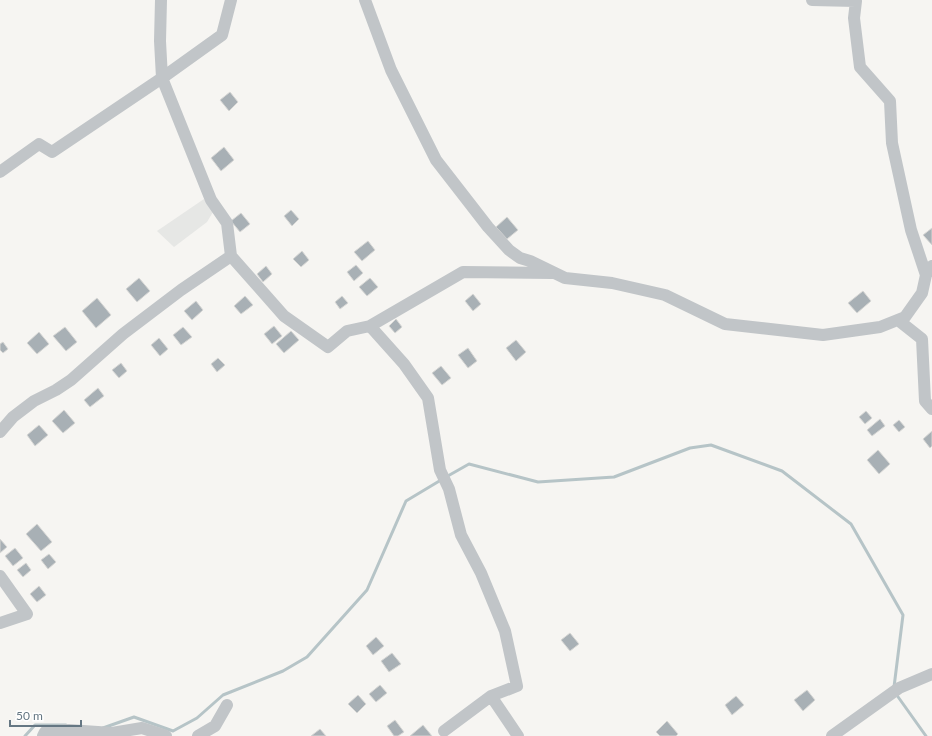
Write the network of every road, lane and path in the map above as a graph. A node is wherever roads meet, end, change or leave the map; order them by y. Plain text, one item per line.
1 (161, 0) edge
2 (231, 0) edge
3 (366, 0) edge
4 (812, 0) edge
5 (162, 78) junction
6 (0, 172) edge
7 (231, 256) junction
8 (929, 270) edge
9 (556, 273) junction
10 (898, 320) junction
11 (370, 326) junction
12 (932, 409) edge
13 (0, 432) edge
14 (0, 576) edge
15 (0, 623) edge
16 (932, 674) edge
17 (491, 696) junction
18 (227, 705) dead end
19 (444, 731) dead end
20 (43, 736) edge
21 (166, 736) edge
22 (198, 736) edge
23 (518, 736) edge
24 (832, 736) edge

1 - 5 street
2 - 5 street
3 - 9 street
4 - 8 street
5 - 6 street
5 - 7 street
7 - 11 street
7 - 13 street
8 - 10 street
9 - 10 street
9 - 11 street
10 - 12 street
11 - 17 street
14 - 15 street
16 - 24 street
17 - 19 street
17 - 23 street
18 - 22 street
20 - 21 street

